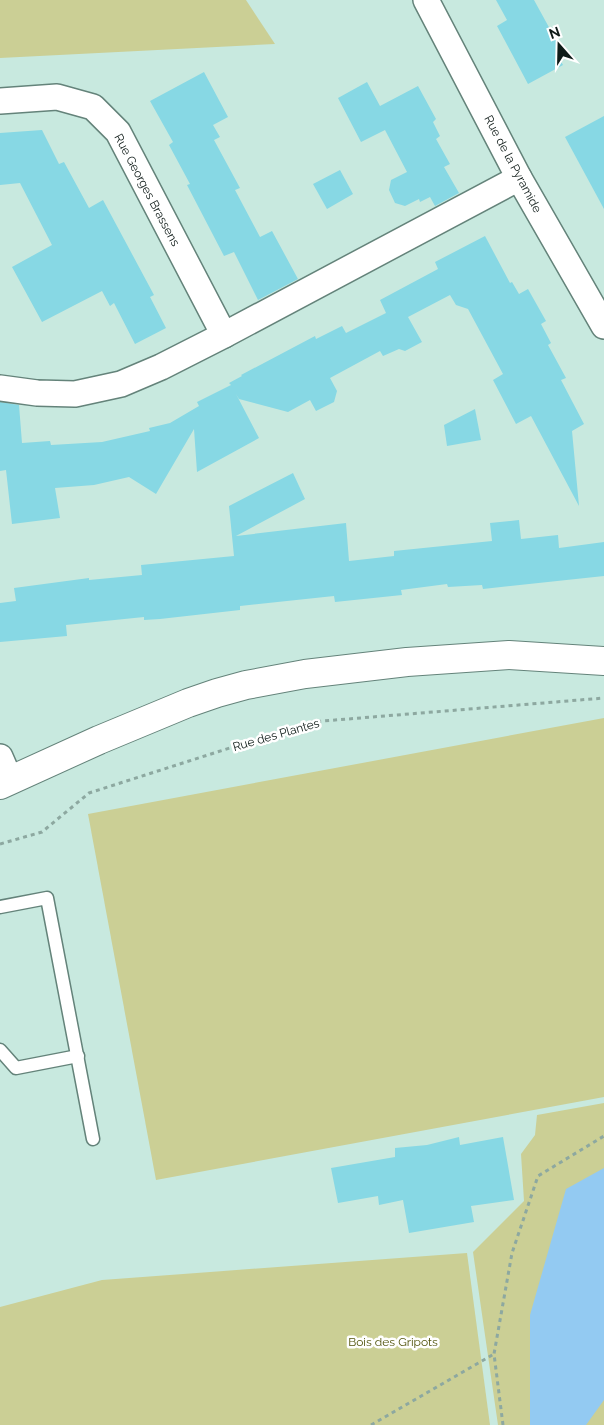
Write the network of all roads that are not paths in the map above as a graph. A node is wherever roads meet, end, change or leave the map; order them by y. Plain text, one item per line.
1 (426, 0) edge
2 (0, 101) edge
3 (519, 178) junction
4 (604, 326) edge
5 (224, 336) junction
6 (0, 388) edge
7 (604, 661) edge
8 (3, 774) edge
9 (0, 907) edge
10 (0, 1050) edge
11 (78, 1056) junction
12 (93, 1139) dead end

1 - 3 street, Rue de la Pyramide
2 - 5 street, Rue Georges Brassens
3 - 4 street, Rue de la Pyramide
3 - 5 street
5 - 6 street
7 - 8 street
9 - 11 lane
10 - 11 lane
11 - 12 lane

